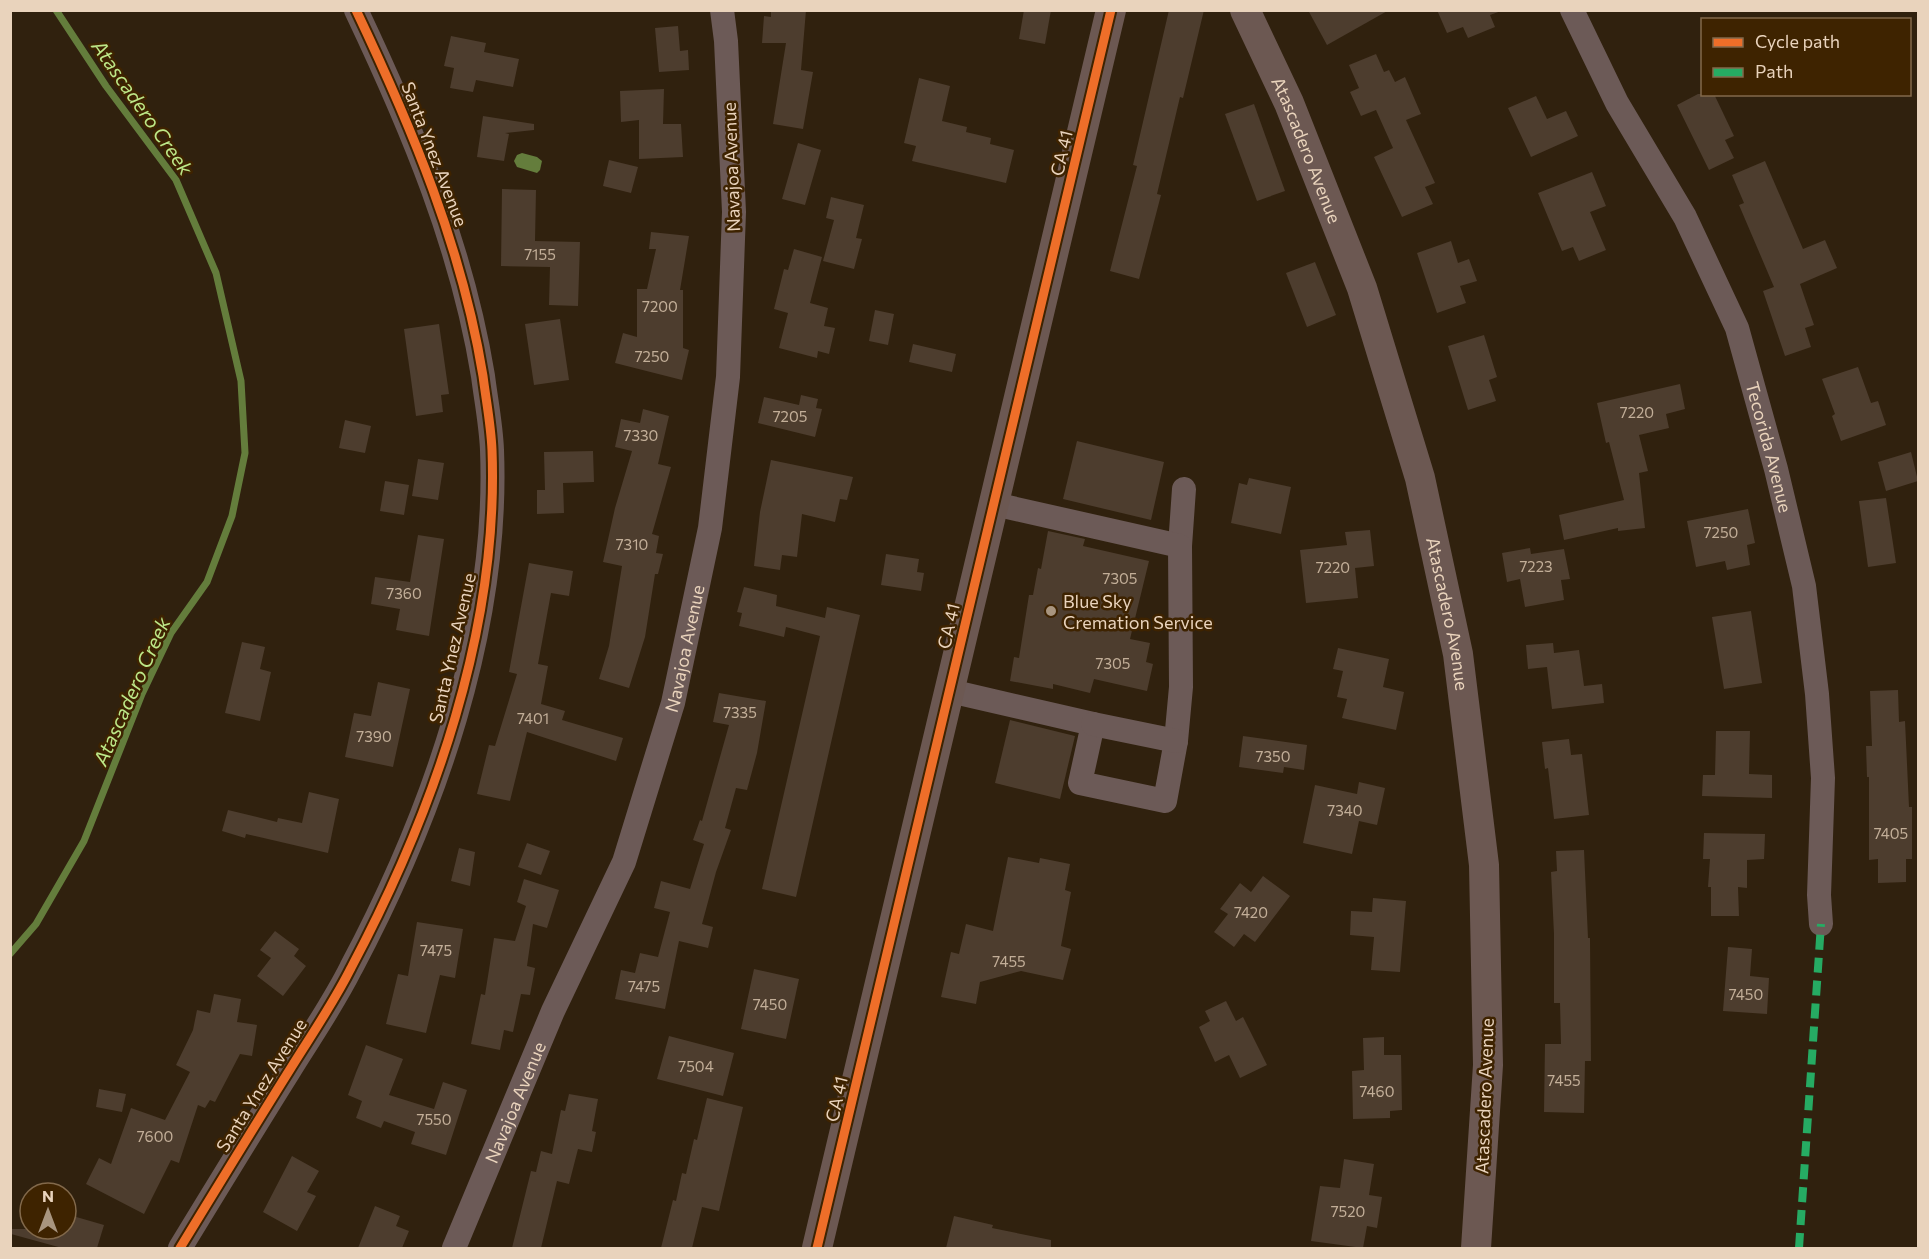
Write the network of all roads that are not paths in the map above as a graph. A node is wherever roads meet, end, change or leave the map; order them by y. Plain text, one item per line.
1 (356, 10) edge
2 (722, 10) edge
3 (1112, 10) edge
4 (1245, 10) edge
5 (1572, 10) edge
6 (1184, 489) dead end
7 (994, 504) junction
8 (1180, 546) junction
9 (950, 691) junction
10 (1093, 724) junction
11 (1176, 741) junction
12 (1821, 924) dead end
13 (180, 1248) edge
14 (454, 1248) edge
15 (817, 1248) edge
16 (1476, 1248) edge

1 - 13 street, Santa Ynez Avenue
2 - 14 street, Navajoa Avenue
3 - 7 main road, CA 41 / CA 41
4 - 16 main road, Atascadero Avenue
5 - 12 street, Tecorida Avenue
6 - 8 street
7 - 8 street
7 - 9 main road, CA 41 / CA 41
8 - 11 street
9 - 10 street
9 - 15 main road, CA 41 / CA 41
10 - 11 street
10 - 11 street

